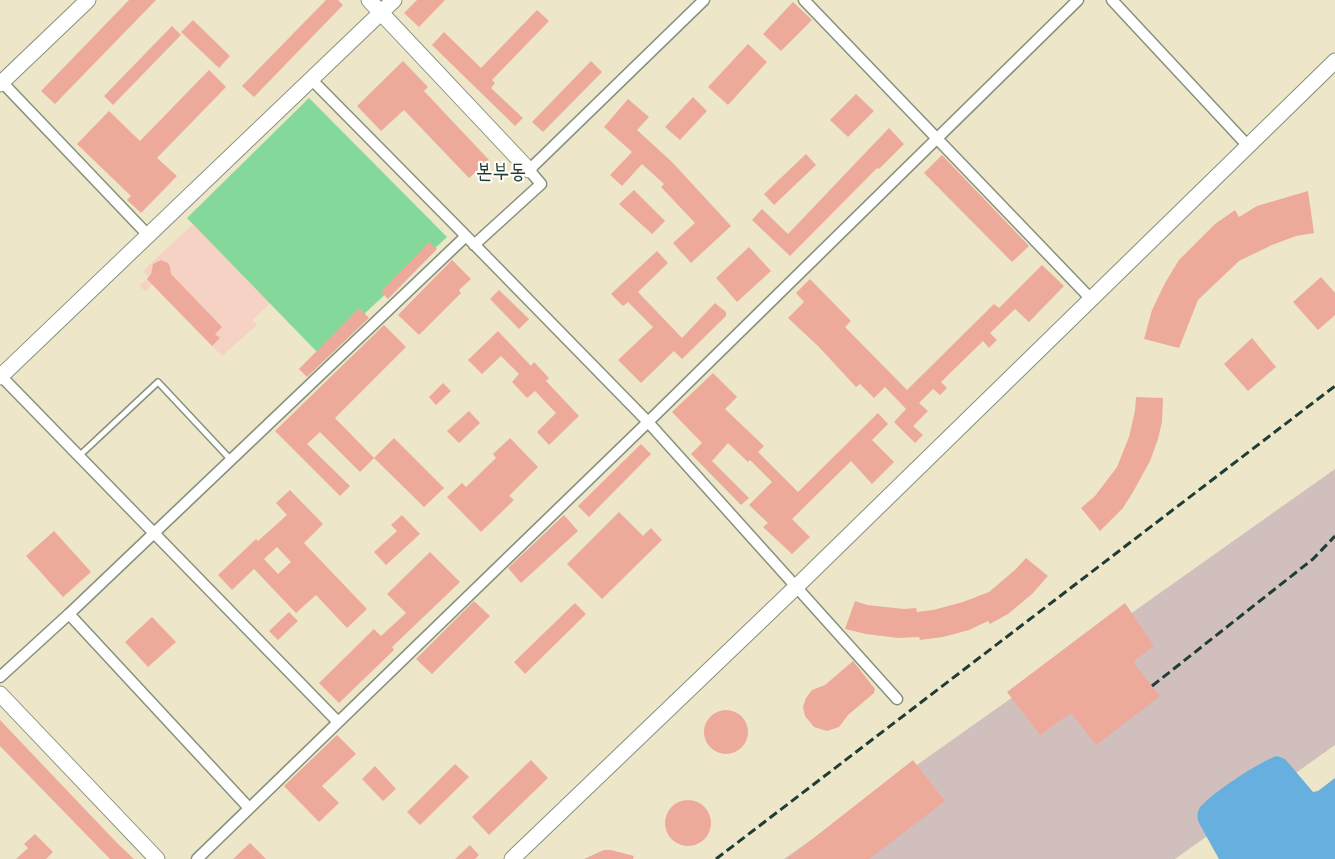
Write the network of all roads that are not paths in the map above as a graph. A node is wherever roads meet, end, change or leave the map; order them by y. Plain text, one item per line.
1 (87, 0) edge
2 (369, 0) edge
3 (394, 0) edge
4 (704, 0) edge
5 (804, 0) edge
6 (1078, 0) edge
7 (1112, 0) edge
8 (381, 12) junction
9 (1335, 61) edge
10 (311, 79) junction
11 (1, 82) edge
12 (937, 138) junction
13 (1248, 146) junction
14 (529, 170) junction
15 (147, 234) junction
16 (466, 236) junction
17 (474, 245) junction
18 (1091, 299) junction
19 (1, 377) edge
20 (648, 422) junction
21 (79, 456) junction
22 (231, 460) junction
23 (154, 533) junction
24 (796, 587) junction
25 (69, 614) junction
26 (0, 677) edge
27 (0, 694) edge
28 (897, 699) dead end
29 (338, 722) junction
30 (249, 808) junction
31 (157, 859) edge
32 (197, 859) edge
33 (512, 859) edge

1 - 11 street
2 - 8 street
3 - 8 street
4 - 14 street
5 - 12 street
6 - 12 street
7 - 13 street
8 - 10 street
8 - 14 street
9 - 13 street
10 - 15 street
10 - 16 street
11 - 15 street
12 - 18 street
12 - 20 street
13 - 18 street
14 - 17 street
15 - 19 street
16 - 17 street
16 - 22 street
17 - 20 street
18 - 24 street
19 - 21 street
20 - 24 street
20 - 29 street
21 - 22 lane
21 - 23 street
22 - 23 street
23 - 25 street
23 - 29 street
24 - 28 street
24 - 33 street
25 - 26 street
25 - 30 street
27 - 31 street
29 - 30 street
30 - 32 street

